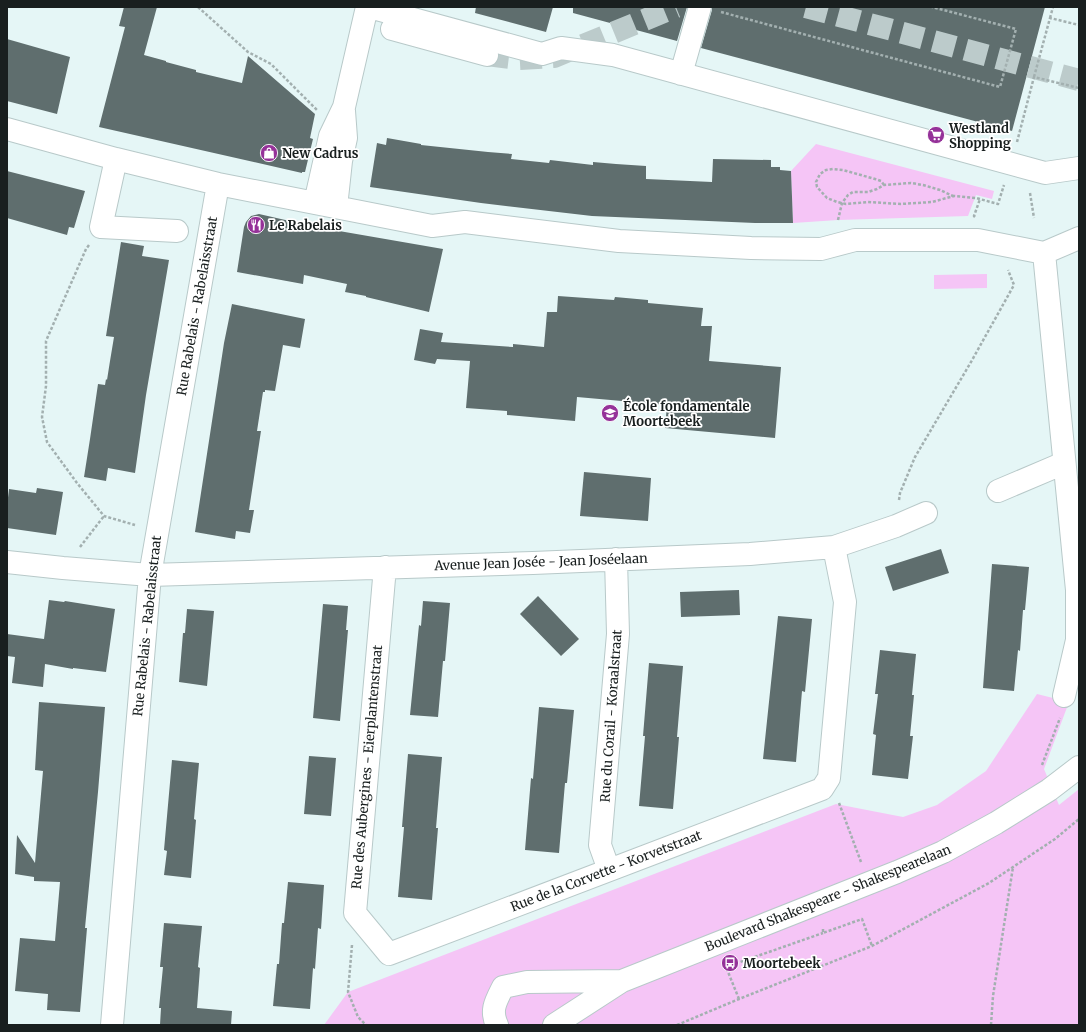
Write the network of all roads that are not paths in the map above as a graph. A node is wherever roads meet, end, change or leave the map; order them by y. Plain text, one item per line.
1 (708, 9) edge
2 (367, 12) edge
3 (487, 55) tunnel mouth
4 (681, 74) junction
5 (344, 107) junction
6 (7, 129) edge
7 (116, 159) junction
8 (1079, 168) edge
9 (218, 184) junction
10 (315, 203) junction
11 (336, 207) junction
12 (177, 231) dead end
13 (1079, 238) edge
14 (1044, 253) junction
15 (1064, 463) junction
16 (998, 491) dead end
17 (926, 513) dead end
18 (834, 546) junction
19 (616, 559) junction
20 (7, 562) edge
21 (385, 567) junction
22 (150, 574) junction
23 (1064, 696) road end
24 (1079, 767) edge
25 (609, 870) junction
26 (389, 954) joint
27 (622, 981) junction
28 (112, 1025) edge
29 (497, 1025) edge
30 (554, 1025) edge

1 - 4 street
2 - 3 street
2 - 4 street
2 - 5 street
4 - 8 street
5 - 10 street
5 - 11 street
6 - 7 street
7 - 9 street
7 - 12 street
9 - 10 street
9 - 22 street, Rue Rabelais - Rabelaisstraat
10 - 11 street
11 - 14 street
13 - 14 street
14 - 15 street
15 - 16 street
15 - 23 street
17 - 18 street, Avenue Jean Josée - Jean Joséelaan
18 - 19 street, Avenue Jean Josée - Jean Joséelaan
18 - 25 street, Rue de la Corvette - Korvetstraat
19 - 21 street, Avenue Jean Josée - Jean Joséelaan
19 - 25 street, Rue du Corail - Koraalstraat
20 - 22 street, Avenue Jean Josée - Jean Joséelaan
21 - 22 street, Avenue Jean Josée - Jean Joséelaan
21 - 26 street, Rue des Aubergines - Eierplantenstraat
22 - 28 street, Rue Rabelais - Rabelaisstraat
24 - 27 street, Boulevard Shakespeare - Shakespearelaan
25 - 26 street, Rue de la Corvette - Korvetstraat
27 - 29 street, Boulevard Shakespeare - Shakespearelaan
27 - 30 street, Boulevard Shakespeare - Shakespearelaan

